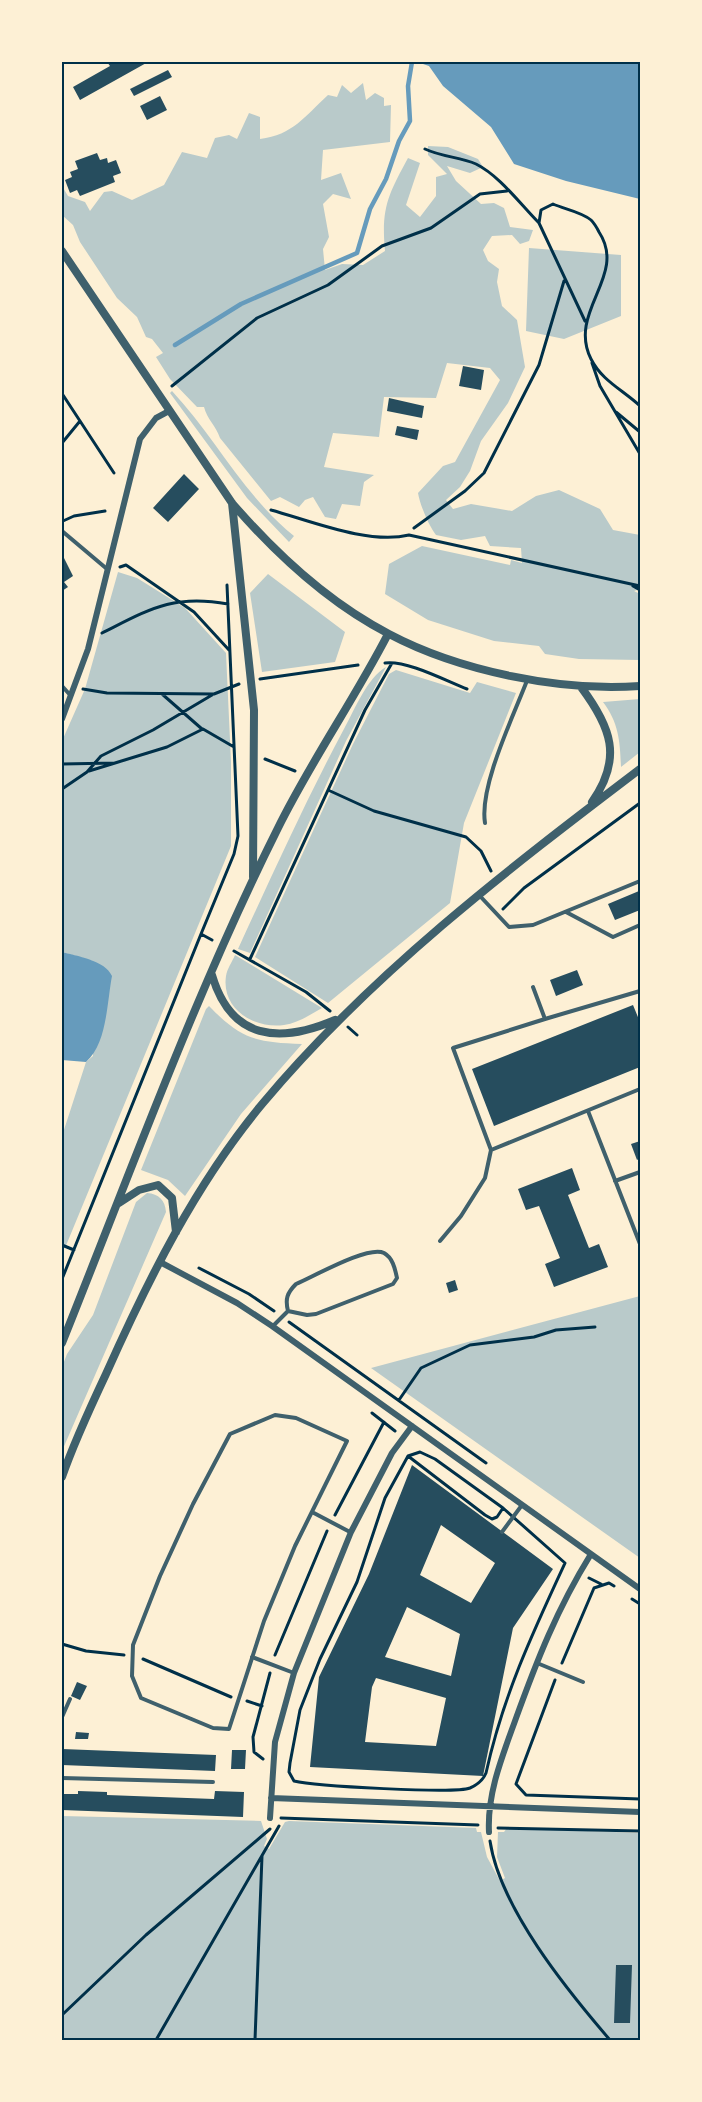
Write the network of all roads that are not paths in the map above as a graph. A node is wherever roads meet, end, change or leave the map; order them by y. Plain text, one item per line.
1 (62, 251) edge
2 (169, 411) junction
3 (232, 503) junction
4 (62, 531) edge
5 (109, 570) junction
6 (388, 634) junction
7 (528, 677) junction
8 (62, 686) edge
9 (640, 686) edge
10 (581, 687) junction
11 (72, 697) junction
12 (62, 719) edge
13 (640, 769) edge
14 (586, 810) junction
15 (486, 823) dead end
16 (252, 881) junction
17 (640, 881) edge
18 (479, 896) junction
19 (566, 912) junction
20 (640, 926) edge
21 (212, 975) junction
22 (533, 987) dead end
23 (640, 991) edge
24 (339, 1019) junction
25 (545, 1019) junction
26 (640, 1089) edge
27 (588, 1111) junction
28 (491, 1150) junction
29 (640, 1172) edge
30 (615, 1181) junction
31 (119, 1203) junction
32 (176, 1233) junction
33 (440, 1241) dead end
34 (640, 1244) edge
35 (160, 1262) junction
36 (288, 1311) junction
37 (272, 1326) junction
38 (62, 1343) edge
39 (412, 1426) junction
40 (62, 1477) edge
41 (522, 1505) junction
42 (312, 1512) junction
43 (351, 1532) junction
44 (502, 1532) dead end
45 (591, 1554) junction
46 (640, 1589) edge
47 (252, 1657) junction
48 (536, 1662) junction
49 (294, 1673) junction
50 (583, 1682) dead end
51 (70, 1699) dead end
52 (62, 1717) edge
53 (62, 1778) edge
54 (213, 1782) dead end
55 (271, 1798) junction
56 (489, 1806) junction
57 (640, 1812) edge
58 (270, 1818) road end
59 (489, 1830) road end

1 - 2 street
2 - 3 street
2 - 5 street
3 - 6 street
3 - 16 street
4 - 5 lane
5 - 11 street
6 - 7 street
6 - 16 street
7 - 10 street
7 - 15 lane
8 - 11 lane
9 - 10 street
10 - 14 street
11 - 12 street
13 - 14 street
14 - 18 street
16 - 21 street
17 - 19 lane
18 - 19 lane
18 - 24 street
19 - 20 lane
21 - 24 street
21 - 31 street
22 - 25 lane
23 - 25 lane
24 - 32 street
25 - 28 lane
26 - 27 lane
27 - 28 lane
27 - 30 lane
28 - 33 lane
29 - 30 lane
30 - 34 lane
31 - 32 street
31 - 38 street
32 - 35 street
35 - 37 street
35 - 40 street
36 - 36 lane
36 - 37 lane
37 - 39 street
39 - 41 street
39 - 43 street
41 - 44 lane
41 - 45 street
42 - 43 lane
42 - 47 lane
42 - 47 lane
43 - 49 street
45 - 46 street
45 - 48 street
47 - 49 lane
48 - 50 lane
48 - 56 street
49 - 55 street
51 - 52 lane
53 - 54 lane
55 - 56 street
55 - 58 street
56 - 57 street
56 - 59 street

